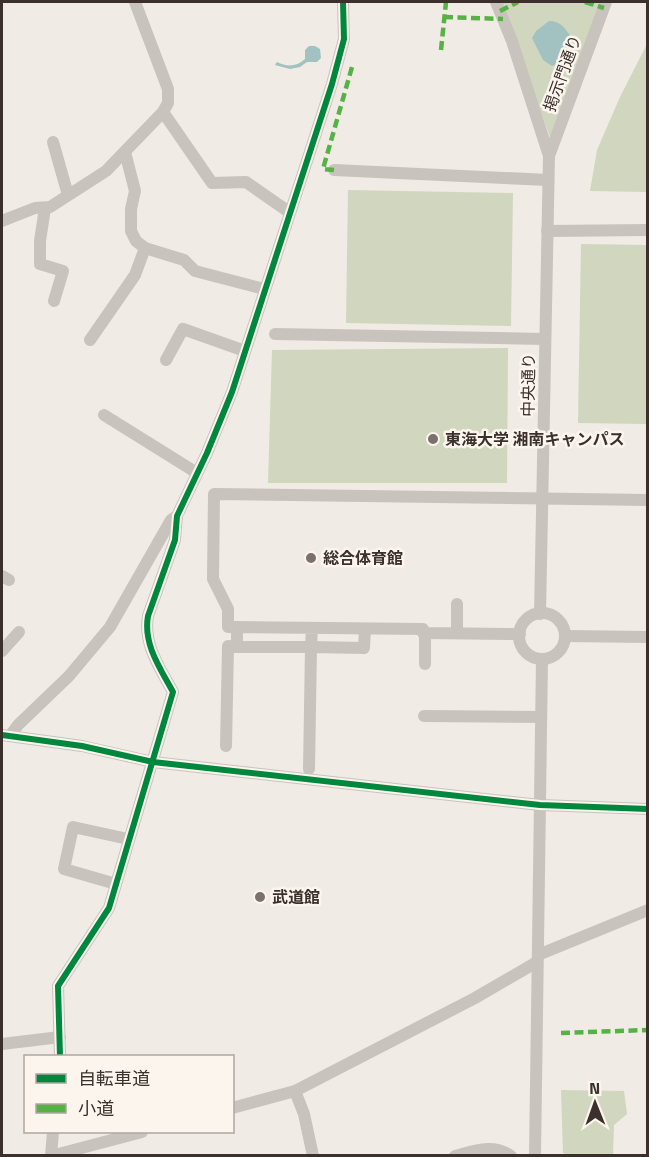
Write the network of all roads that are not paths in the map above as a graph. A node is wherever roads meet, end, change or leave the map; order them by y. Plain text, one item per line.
1 (135, 2) edge
2 (343, 2) edge
3 (496, 2) edge
4 (606, 2) edge
5 (163, 112) junction
6 (53, 142) dead end
7 (125, 152) junction
8 (549, 156) junction
9 (334, 170) dead end
10 (548, 180) junction
11 (68, 195) junction
12 (45, 208) junction
13 (289, 212) junction
14 (2, 221) edge
15 (648, 230) edge
16 (547, 231) junction
17 (145, 248) junction
18 (264, 289) junction
19 (54, 301) dead end
20 (275, 334) dead end
21 (545, 339) junction
22 (90, 340) dead end
23 (245, 351) junction
24 (166, 360) dead end
25 (104, 415) dead end
26 (197, 473) junction
27 (542, 498) junction
28 (648, 500) edge
29 (177, 516) junction
30 (457, 604) dead end
31 (540, 614) junction
32 (237, 627) junction
33 (312, 628) junction
34 (365, 628) junction
35 (19, 632) dead end
36 (425, 633) junction
37 (457, 633) junction
38 (519, 634) junction
39 (564, 636) junction
40 (648, 637) edge
41 (237, 646) junction
42 (312, 647) junction
43 (2, 651) edge
44 (542, 659) junction
45 (425, 664) dead end
46 (424, 716) dead end
47 (541, 717) junction
48 (6, 736) edge
49 (226, 746) dead end
50 (153, 762) junction
51 (309, 769) dead end
52 (540, 805) junction
53 (648, 809) edge
54 (128, 839) junction
55 (116, 884) junction
56 (648, 910) edge
57 (538, 958) junction
58 (60, 1037) junction
59 (2, 1044) edge
60 (60, 1055) edge
61 (295, 1091) junction
62 (234, 1107) edge
63 (53, 1133) edge
64 (134, 1133) edge
65 (51, 1155) edge
66 (313, 1155) edge
67 (455, 1155) edge
68 (511, 1155) edge
69 (535, 1155) edge

1 - 5 street
2 - 13 street
3 - 8 street
4 - 8 street, 掲示門通り
5 - 7 street
5 - 13 street
6 - 11 street
7 - 11 street
7 - 17 street
8 - 10 street, 中央通り
9 - 10 street
10 - 16 street, 中央通り
11 - 12 street
12 - 14 street
12 - 19 street
13 - 18 street
15 - 16 street
16 - 21 street, 中央通り
17 - 18 street
17 - 22 street
18 - 23 street
20 - 21 street
21 - 27 street, 中央通り
23 - 24 street
23 - 26 street
25 - 26 street
26 - 29 street
27 - 28 street
27 - 31 street, 中央通り
27 - 32 street
29 - 48 street
29 - 50 street
30 - 37 street
31 - 38 street
31 - 39 street
32 - 33 street
32 - 41 street
33 - 34 street
33 - 42 street
34 - 36 street
34 - 42 street
35 - 43 street
36 - 37 street
36 - 45 street
37 - 38 street
38 - 44 street
39 - 40 street
39 - 44 street
41 - 42 street
41 - 49 street
42 - 51 street
44 - 47 street
46 - 47 street
47 - 52 street
48 - 50 street
50 - 52 street
50 - 54 street
52 - 53 street
52 - 57 street
54 - 55 street
54 - 55 street
55 - 58 street
56 - 57 street
57 - 61 street
57 - 69 street
58 - 59 street
58 - 60 street
61 - 62 street
61 - 66 street
63 - 65 street
64 - 65 street
67 - 68 street

